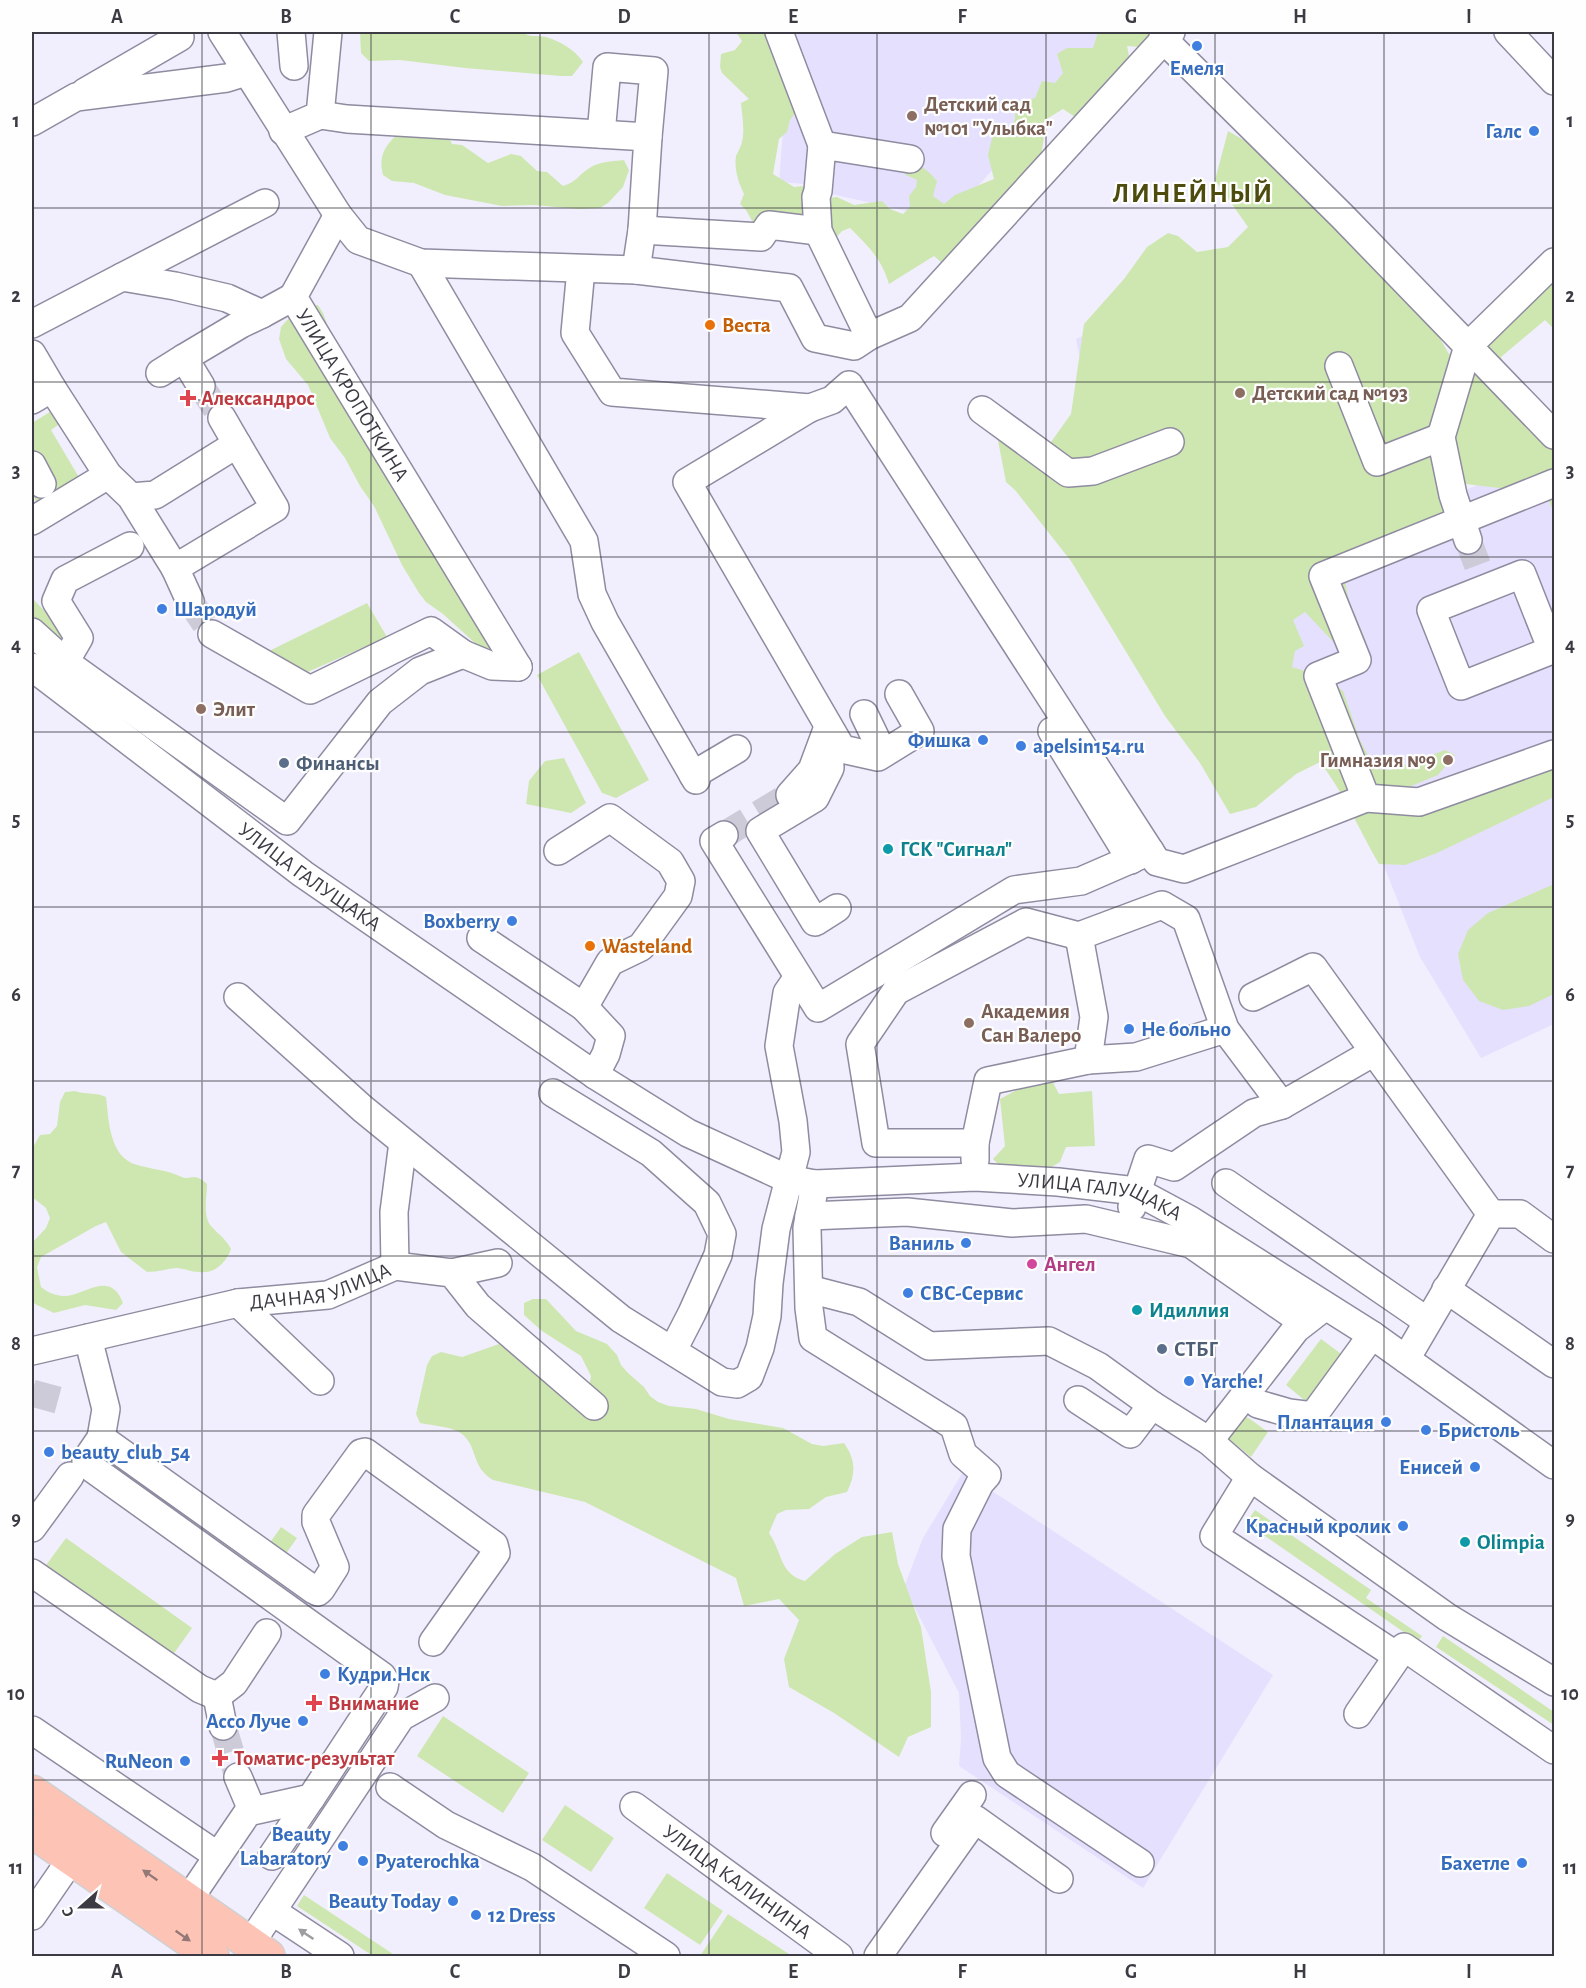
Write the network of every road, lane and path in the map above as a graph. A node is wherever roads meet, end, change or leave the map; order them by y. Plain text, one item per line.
1 (222, 32) edge
2 (291, 32) edge
3 (328, 32) edge
4 (779, 32) edge
5 (1508, 32) edge
6 (1166, 34) edge
7 (180, 37) dead end
8 (294, 66) dead end
9 (246, 72) junction
10 (1554, 81) edge
11 (76, 97) junction
12 (320, 115) junction
13 (32, 122) edge
14 (283, 131) junction
15 (601, 134) junction
16 (648, 137) junction
17 (822, 145) junction
18 (910, 159) dead end
19 (265, 203) dead end
20 (338, 215) junction
21 (642, 230) junction
22 (818, 231) junction
23 (1554, 262) edge
24 (421, 263) junction
25 (581, 269) junction
26 (636, 270) junction
27 (122, 277) junction
28 (293, 297) junction
29 (262, 314) junction
30 (32, 324) edge
31 (862, 341) junction
32 (1468, 346) junction
33 (32, 354) edge
34 (184, 358) junction
35 (1339, 366) dead end
36 (160, 374) dead end
37 (849, 385) junction
38 (201, 386) tunnel mouth
39 (42, 394) edge
40 (810, 408) junction
41 (981, 410) dead end
42 (222, 418) tunnel mouth
43 (1554, 435) edge
44 (1441, 438) junction
45 (1170, 442) dead end
46 (237, 444) junction
47 (108, 476) junction
48 (1554, 485) edge
49 (131, 497) junction
50 (32, 520) edge
51 (1464, 530) junction
52 (130, 546) dead end
53 (175, 568) junction
54 (190, 601) tunnel mouth
55 (32, 632) edge
56 (212, 634) tunnel mouth
57 (1552, 650) joint
58 (463, 654) junction
59 (65, 662) junction
60 (32, 667) edge
61 (864, 714) dead end
62 (828, 727) junction
63 (737, 749) dead end
64 (868, 751) junction
65 (1554, 754) edge
66 (830, 768) junction
67 (790, 795) tunnel mouth
68 (1366, 798) junction
69 (287, 821) junction
70 (724, 835) dead end
71 (558, 851) dead end
72 (1140, 856) junction
73 (303, 874) junction
74 (837, 908) dead end
75 (1079, 936) junction
76 (481, 938) dead end
77 (798, 976) junction
78 (238, 997) dead end
79 (1253, 997) dead end
80 (584, 1007) junction
81 (1225, 1029) junction
82 (1374, 1052) junction
83 (1088, 1060) junction
84 (595, 1075) junction
85 (553, 1093) dead end
86 (1282, 1105) junction
87 (975, 1143) junction
88 (402, 1150) dead end
89 (975, 1177) junction
90 (788, 1179) junction
91 (1226, 1183) dead end
92 (816, 1184) junction
93 (1136, 1191) junction
94 (1491, 1215) junction
95 (809, 1216) junction
96 (1126, 1229) junction
97 (1554, 1239) edge
98 (498, 1263) dead end
99 (395, 1266) junction
100 (452, 1273) junction
101 (809, 1289) junction
102 (1446, 1289) junction
103 (238, 1303) junction
104 (1320, 1309) junction
105 (1427, 1322) junction
106 (1371, 1335) junction
107 (88, 1338) junction
108 (673, 1350) junction
109 (32, 1351) edge
110 (1406, 1359) junction
111 (1554, 1364) edge
112 (320, 1381) dead end
113 (1078, 1400) dead end
114 (1258, 1404) dead end
115 (1152, 1405) junction
116 (594, 1406) dead end
117 (101, 1438) junction
118 (1209, 1441) junction
119 (1554, 1465) edge
120 (70, 1476) dead end
121 (1250, 1477) junction
122 (32, 1528) edge
123 (32, 1573) edge
124 (267, 1633) dead end
125 (433, 1642) dead end
126 (1397, 1656) junction
127 (1554, 1682) edge
128 (217, 1696) junction
129 (435, 1698) dead end
130 (1358, 1714) dead end
131 (223, 1726) tunnel mouth
132 (32, 1730) edge
133 (1554, 1750) edge
134 (238, 1777) tunnel mouth
135 (390, 1787) dead end
136 (32, 1792) edge
137 (972, 1795) dead end
138 (311, 1798) junction
139 (634, 1806) dead end
140 (252, 1810) junction
141 (32, 1831) edge
142 (218, 1856) junction
143 (272, 1856) dead end
144 (72, 1858) junction
145 (1140, 1863) dead end
146 (1059, 1879) dead end
147 (187, 1902) junction
148 (272, 1911) junction
149 (32, 1916) edge
150 (259, 1950) edge
151 (212, 1956) edge
152 (340, 1956) edge
153 (666, 1956) edge
154 (838, 1956) edge
155 (858, 1956) edge
156 (878, 1956) edge

1 - 9 street
2 - 8 street
3 - 12 street
4 - 17 street
5 - 10 street
6 - 31 street
6 - 32 street
7 - 11 street
9 - 11 street
9 - 14 street
11 - 13 street
12 - 14 street
12 - 15 street
14 - 20 street
15 - 16 street
15 - 16 street
16 - 21 street
17 - 18 street
17 - 22 street
19 - 27 street
20 - 24 street
20 - 28 street, УЛИЦА КРОПОТКИНА
21 - 22 street
21 - 26 street
22 - 31 street
23 - 32 street
24 - 25 street
24 - 63 street
25 - 26 street
25 - 40 street
26 - 31 street
27 - 29 street
27 - 30 street
28 - 29 street
28 - 58 street, УЛИЦА КРОПОТКИНА
29 - 34 street
31 - 37 street
32 - 43 street
32 - 44 street
33 - 39 street
34 - 36 street
34 - 38 street
35 - 44 street
37 - 40 street
37 - 72 street
39 - 47 street
40 - 62 street
41 - 45 street
42 - 46 street
44 - 51 street
46 - 49 street
46 - 53 street
47 - 49 street
47 - 50 street
48 - 51 street
49 - 53 street
51 - 68 street
52 - 59 street
53 - 54 street
55 - 59 street
56 - 58 street
57 - 57 street
58 - 69 street
59 - 69 street
60 - 73 street, УЛИЦА ГАЛУЩАКА
61 - 64 street
62 - 64 street
62 - 66 street
62 - 67 street
64 - 66 street
65 - 68 street
66 - 74 street
68 - 72 street
69 - 73 street
70 - 77 street
71 - 80 street
72 - 77 street
73 - 84 street, УЛИЦА ГАЛУЩАКА
75 - 81 street
75 - 83 street
75 - 87 street
76 - 80 street
77 - 90 street
78 - 108 street
79 - 82 street
80 - 84 street
81 - 83 street
81 - 86 street
82 - 86 street
82 - 94 street
83 - 87 street
84 - 90 street, УЛИЦА ГАЛУЩАКА
85 - 108 street
86 - 93 street
87 - 89 street
88 - 99 street
89 - 92 street, УЛИЦА ГАЛУЩАКА
89 - 93 street, УЛИЦА ГАЛУЩАКА
90 - 92 street, УЛИЦА ГАЛУЩАКА
90 - 108 street
91 - 105 street
92 - 95 street
93 - 96 street
93 - 104 street, УЛИЦА ГАЛУЩАКА
94 - 97 street
94 - 102 street
95 - 96 street
95 - 101 street
96 - 104 street
98 - 100 street, ДАЧНАЯ УЛИЦА
99 - 100 street, ДАЧНАЯ УЛИЦА
99 - 103 street, ДАЧНАЯ УЛИЦА
100 - 116 street
101 - 115 street
101 - 145 street
102 - 105 street
102 - 111 street
103 - 107 street, ДАЧНАЯ УЛИЦА
103 - 112 street
104 - 106 street, УЛИЦА ГАЛУЩАКА
104 - 118 street
105 - 110 street
106 - 110 street, УЛИЦА ГАЛУЩАКА
106 - 114 street
107 - 109 street, ДАЧНАЯ УЛИЦА
107 - 117 street
110 - 119 street, УЛИЦА ГАЛУЩАКА
113 - 115 street
115 - 118 street
117 - 125 street
117 - 138 street
118 - 121 street
120 - 122 street
121 - 126 street
121 - 127 street
123 - 128 street
124 - 128 street
126 - 130 street
126 - 133 street
128 - 131 street
129 - 148 street
132 - 142 street
134 - 140 street
135 - 153 street
147 -> 136 main road
137 - 155 street
138 - 140 street
138 - 143 street
139 - 154 street, УЛИЦА КАЛИНИНА
140 - 142 street
141 - 144 main road
142 - 147 street
144 - 149 street
144 -> 151 main road
146 - 156 street
147 - 150 main road
148 - 150 street
152 -> 148 street

